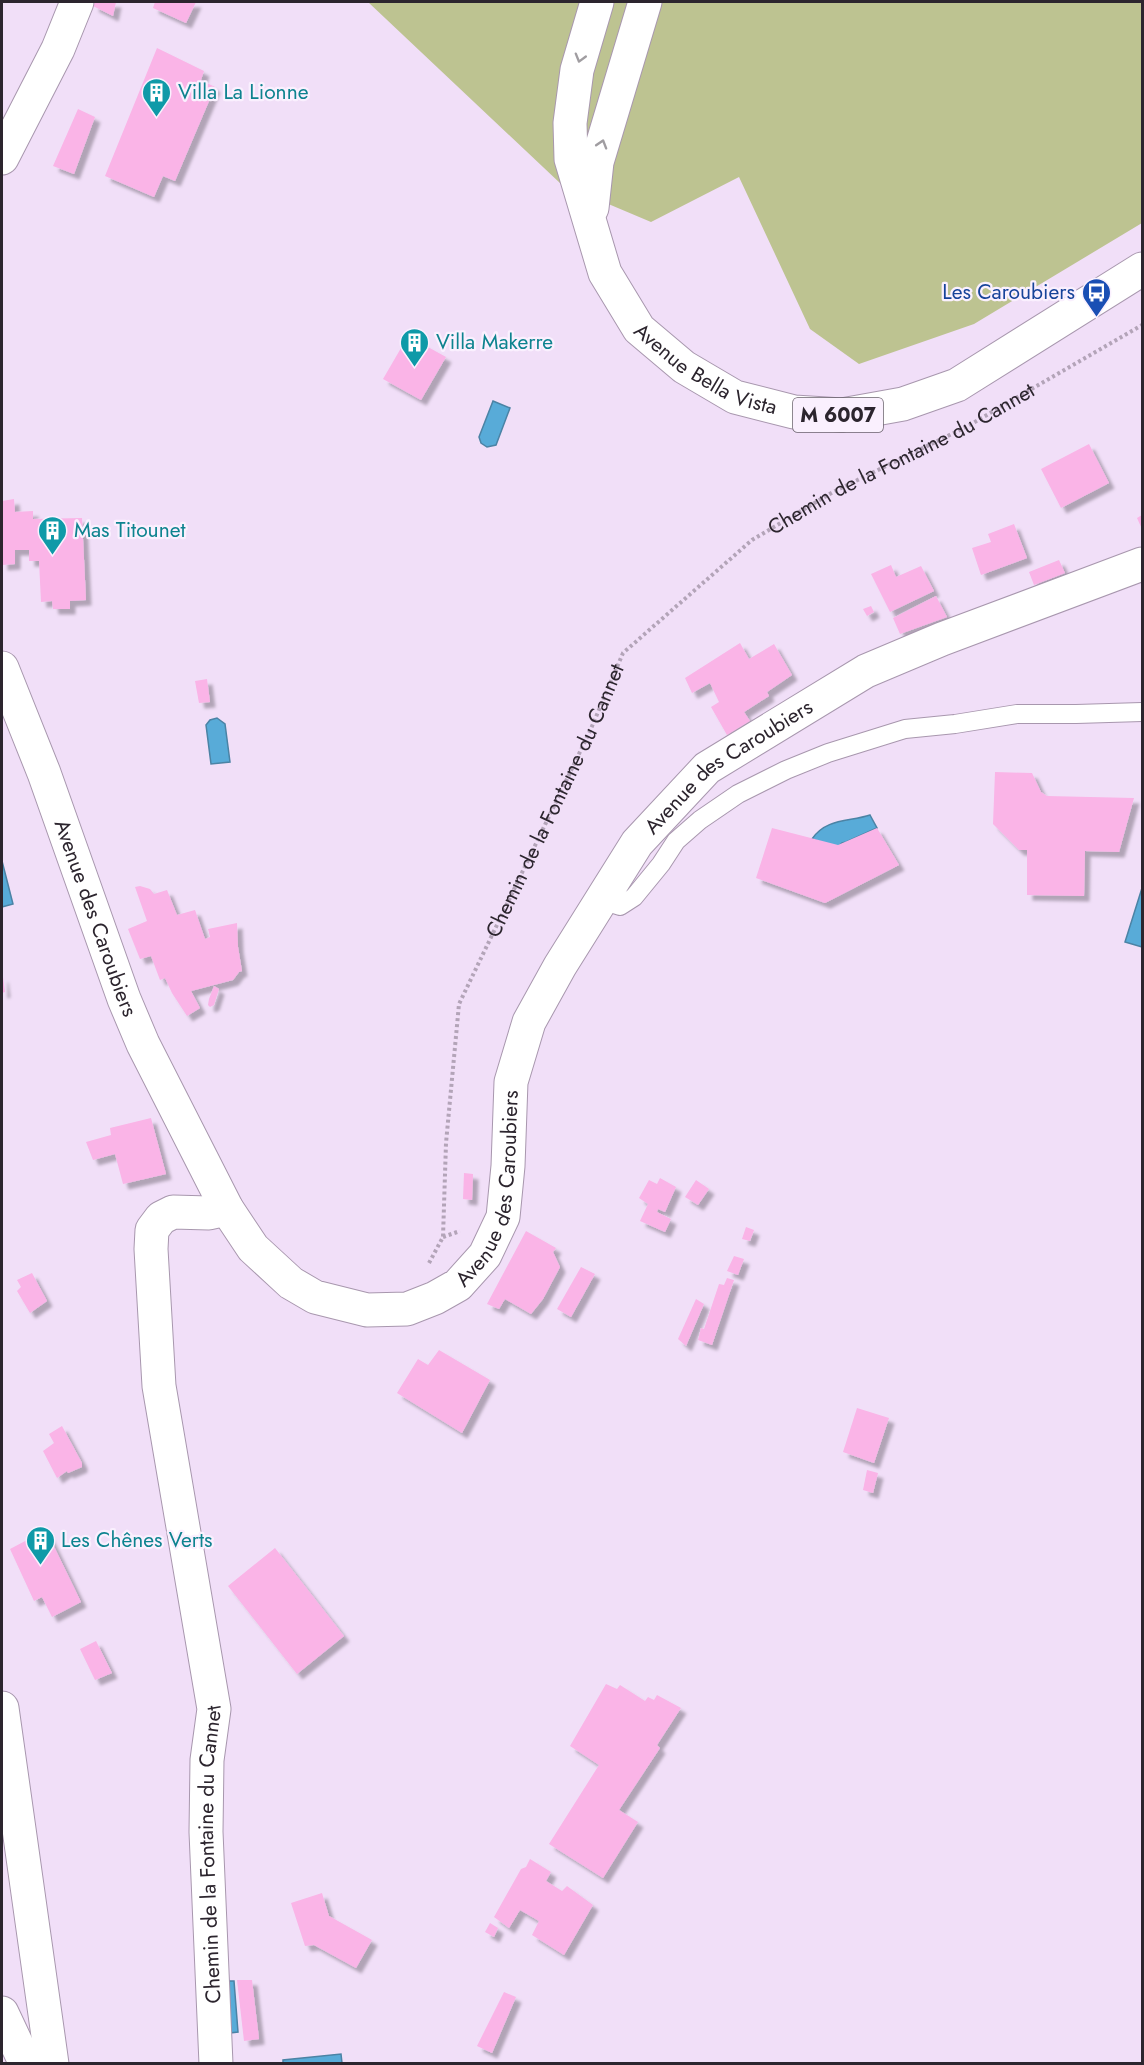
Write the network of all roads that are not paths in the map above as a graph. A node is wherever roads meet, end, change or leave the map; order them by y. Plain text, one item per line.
1 (77, 2) edge
2 (597, 2) edge
3 (645, 2) edge
4 (2, 158) edge
5 (591, 222) junction
6 (1143, 269) edge
7 (1143, 564) edge
8 (2, 668) edge
9 (1143, 712) edge
10 (601, 900) junction
11 (227, 1209) junction
12 (2, 1708) edge
13 (2, 2013) edge
14 (26, 2064) edge
15 (52, 2064) edge
16 (216, 2064) edge

1 - 4 street
2 -> 5 street, Avenue Bella Vista / M 6007
5 -> 3 street, Avenue Bella Vista / M 6007
5 - 6 street, Avenue Bella Vista / M 6007
7 - 10 street, Avenue des Caroubiers
8 - 11 street, Avenue des Caroubiers
9 - 10 lane
10 - 11 street, Avenue des Caroubiers
11 - 16 street, Chemin de la Fontaine du Cannet
12 - 15 street
13 - 14 street

